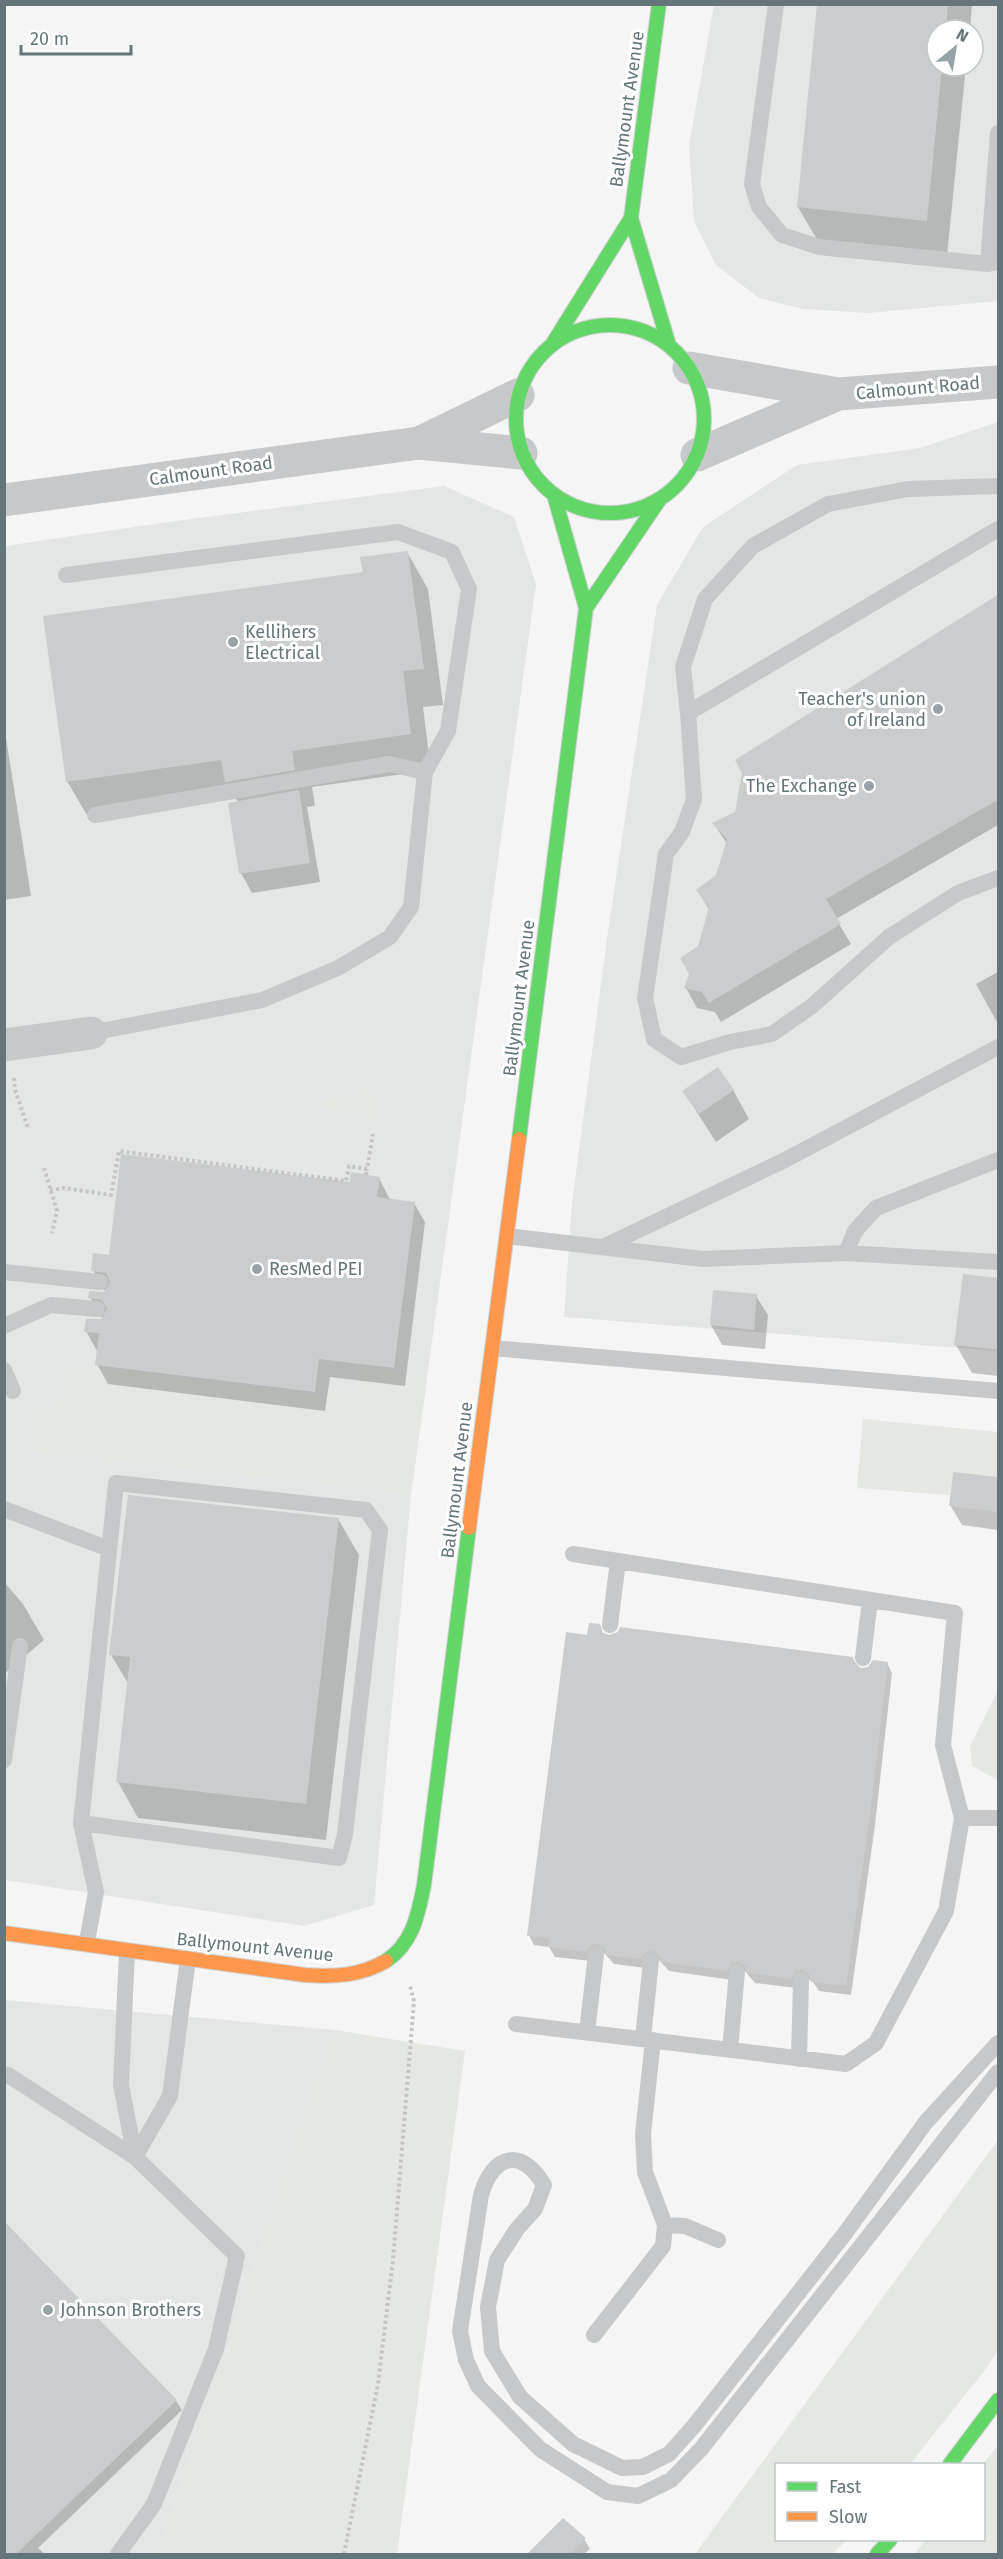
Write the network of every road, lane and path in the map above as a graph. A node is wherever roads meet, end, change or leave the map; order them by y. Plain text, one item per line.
1 (659, 4) edge
2 (776, 4) edge
3 (999, 133) edge
4 (631, 218) junction
5 (993, 263) edge
6 (553, 343) junction
7 (679, 356) junction
8 (999, 381) edge
9 (838, 394) junction
10 (518, 395) junction
11 (418, 443) junction
12 (521, 453) junction
13 (698, 455) junction
14 (999, 486) edge
15 (554, 495) junction
16 (660, 499) junction
17 (4, 500) edge
18 (999, 529) edge
19 (66, 575) dead end
20 (586, 608) junction
21 (688, 712) junction
22 (425, 772) junction
23 (95, 815) dead end
24 (999, 878) edge
25 (91, 1034) joint
26 (4, 1045) edge
27 (999, 1047) edge
28 (15, 1090) dead end
29 (28, 1128) dead end
30 (373, 1134) dead end
31 (999, 1160) edge
32 (44, 1168) dead end
33 (368, 1169) junction
34 (366, 1175) dead end
35 (50, 1190) junction
36 (52, 1233) dead end
37 (507, 1236) junction
38 (602, 1247) junction
39 (846, 1253) junction
40 (999, 1262) edge
41 (4, 1272) edge
42 (100, 1282) dead end
43 (97, 1309) dead end
44 (4, 1326) edge
45 (492, 1348) junction
46 (4, 1370) edge
47 (13, 1391) dead end
48 (999, 1391) edge
49 (4, 1509) edge
50 (109, 1549) junction
51 (573, 1554) dead end
52 (618, 1561) junction
53 (870, 1600) junction
54 (610, 1625) dead end
55 (20, 1646) dead end
56 (863, 1658) dead end
57 (4, 1760) edge
58 (962, 1818) junction
59 (999, 1818) edge
60 (81, 1823) junction
61 (4, 1933) edge
62 (87, 1942) junction
63 (128, 1951) junction
64 (399, 1951) junction
65 (596, 1954) dead end
66 (188, 1959) junction
67 (651, 1961) dead end
68 (737, 1972) dead end
69 (801, 1980) dead end
70 (516, 2024) dead end
71 (587, 2032) junction
72 (648, 2039) junction
73 (999, 2043) edge
74 (730, 2050) junction
75 (799, 2059) junction
76 (999, 2072) edge
77 (4, 2076) edge
78 (135, 2157) junction
79 (665, 2225) junction
80 (718, 2240) dead end
81 (594, 2335) dead end
82 (999, 2400) edge
83 (951, 2463) edge
84 (889, 2541) edge
85 (118, 2554) edge
86 (344, 2554) edge
87 (877, 2554) edge

1 - 4 street, Ballymount Avenue
2 - 5 lane
3 - 5 lane
4 - 6 street, Ballymount Avenue
4 - 7 street, Ballymount Avenue
6 - 7 street
6 - 10 street
7 - 9 street, Calmount Road
7 - 13 street
8 - 9 street, Calmount Road
9 - 13 street, Calmount Road
10 - 11 street, Calmount Road
10 - 12 street
11 - 12 street, Calmount Road
11 - 17 street, Calmount Road
12 - 15 street
13 - 16 street
14 - 21 lane
15 - 16 street
15 - 20 street, Ballymount Avenue
16 - 20 street, Ballymount Avenue
18 - 21 lane
19 - 22 lane
20 - 37 street, Ballymount Avenue
21 - 24 lane
22 - 23 lane
22 - 25 lane
25 - 26 street
27 - 38 lane
28 - 29 path
30 - 33 path
31 - 39 lane
32 - 35 path
33 - 34 path
33 - 35 path
35 - 36 path
37 - 38 lane
37 - 45 street, Ballymount Avenue
38 - 39 lane
39 - 40 lane
41 - 42 lane
43 - 44 lane
45 - 48 lane
45 - 64 street, Ballymount Avenue
46 - 47 lane
49 - 50 lane
50 - 60 lane
50 - 60 lane
51 - 52 lane
52 - 53 lane
52 - 54 lane
53 - 56 lane
53 - 58 lane
55 - 57 lane
58 - 59 lane
58 - 75 lane
60 - 62 lane
61 - 62 street, Ballymount Avenue
62 - 63 street, Ballymount Avenue
63 - 66 street, Ballymount Avenue
63 - 78 lane
64 - 66 street, Ballymount Avenue
64 - 86 path
65 - 71 lane
66 - 78 lane
67 - 72 lane
68 - 74 lane
69 - 75 lane
70 - 71 lane
71 - 72 lane
72 - 74 lane
72 - 79 lane
73 - 76 lane
74 - 75 lane
77 - 78 lane
78 - 85 lane
79 - 80 lane
79 - 81 lane
82 - 83 street
84 - 87 street

